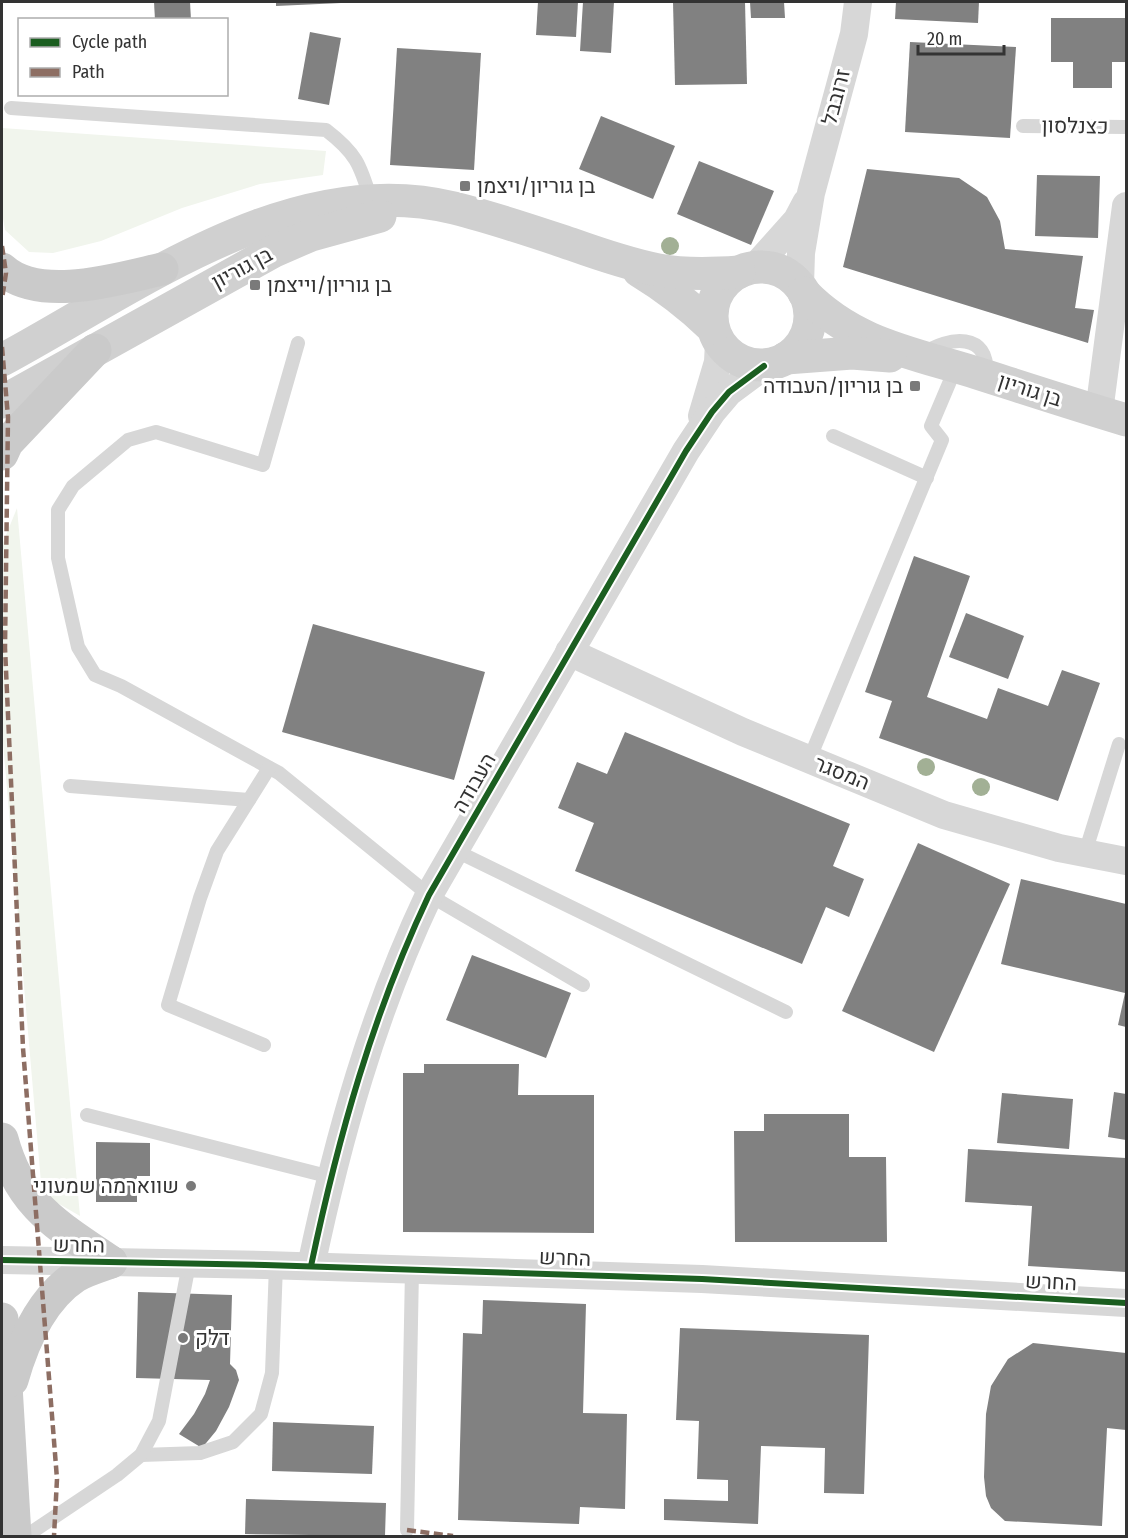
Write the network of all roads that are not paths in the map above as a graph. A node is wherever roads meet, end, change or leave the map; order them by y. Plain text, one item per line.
1 (858, 2) edge
2 (11, 108) dead end
3 (1023, 126) dead end
4 (1126, 127) edge
5 (811, 193) junction
6 (372, 200) junction
7 (1126, 206) edge
8 (507, 222) junction
9 (625, 262) junction
10 (2, 269) edge
11 (162, 269) junction
12 (747, 269) junction
13 (802, 289) junction
14 (716, 335) junction
15 (298, 343) dead end
16 (95, 350) junction
17 (2, 360) edge
18 (775, 362) junction
19 (949, 365) junction
20 (2, 402) edge
21 (1113, 416) edge
22 (833, 436) dead end
23 (686, 450) junction
24 (2, 454) edge
25 (927, 478) junction
26 (569, 652) junction
27 (1119, 744) dead end
28 (809, 760) junction
29 (269, 768) junction
30 (70, 786) dead end
31 (249, 800) junction
32 (454, 850) junction
33 (1085, 853) junction
34 (1126, 861) edge
35 (429, 895) junction
36 (583, 985) dead end
37 (786, 1012) dead end
38 (264, 1045) dead end
39 (87, 1115) dead end
40 (2, 1139) edge
41 (331, 1177) junction
42 (2, 1260) edge
43 (111, 1262) junction
44 (189, 1264) junction
45 (276, 1265) junction
46 (311, 1266) junction
47 (412, 1270) junction
48 (1126, 1303) edge
49 (2, 1319) edge
50 (6, 1402) junction
51 (141, 1455) junction
52 (407, 1530) dead end
53 (15, 1536) edge
54 (26, 1536) edge

1 - 5 street, זרובבל
2 - 6 lane
3 - 4 lane, כצנלסון
5 - 12 street, זרובבל
5 - 13 street, זרובבל
6 - 8 street, בן גוריון
6 - 11 street, בן גוריון
7 - 21 street
8 - 9 street, בן גוריון
8 - 16 street, בן גוריון
9 - 12 street, בן גוריון
9 - 14 street, בן גוריון
10 - 11 main road
11 - 17 street, בן גוריון
12 - 13 street
12 - 14 street
13 - 18 street
13 - 19 street, בן גוריון
14 - 18 street
14 - 23 street, העבודה
15 - 29 lane
16 - 20 street, בן גוריון
16 - 24 main road
18 - 19 street, בן גוריון
18 - 23 street, העבודה
19 - 21 street, בן גוריון
19 - 25 lane
22 - 25 lane
23 - 26 street, העבודה
25 - 28 lane
26 - 28 street, המסגר
26 - 32 street, העבודה
27 - 33 lane
28 - 33 street, המסגר
29 - 31 lane
29 - 35 lane
30 - 31 lane
31 - 38 lane
32 - 35 street, העבודה
32 - 37 lane
33 - 34 street, המסגר
35 - 36 lane
35 - 41 street, העבודה
39 - 41 lane
40 - 43 main road
41 - 46 street, העבודה
42 - 43 street, החרש
43 - 44 street, החרש
43 - 50 main road
44 - 45 street, החרש
44 - 51 lane
45 - 46 street, החרש
45 - 51 lane
46 - 47 street, החרש
47 - 48 street, החרש
47 - 52 lane
49 - 50 main road
50 - 53 main road
51 - 54 lane

